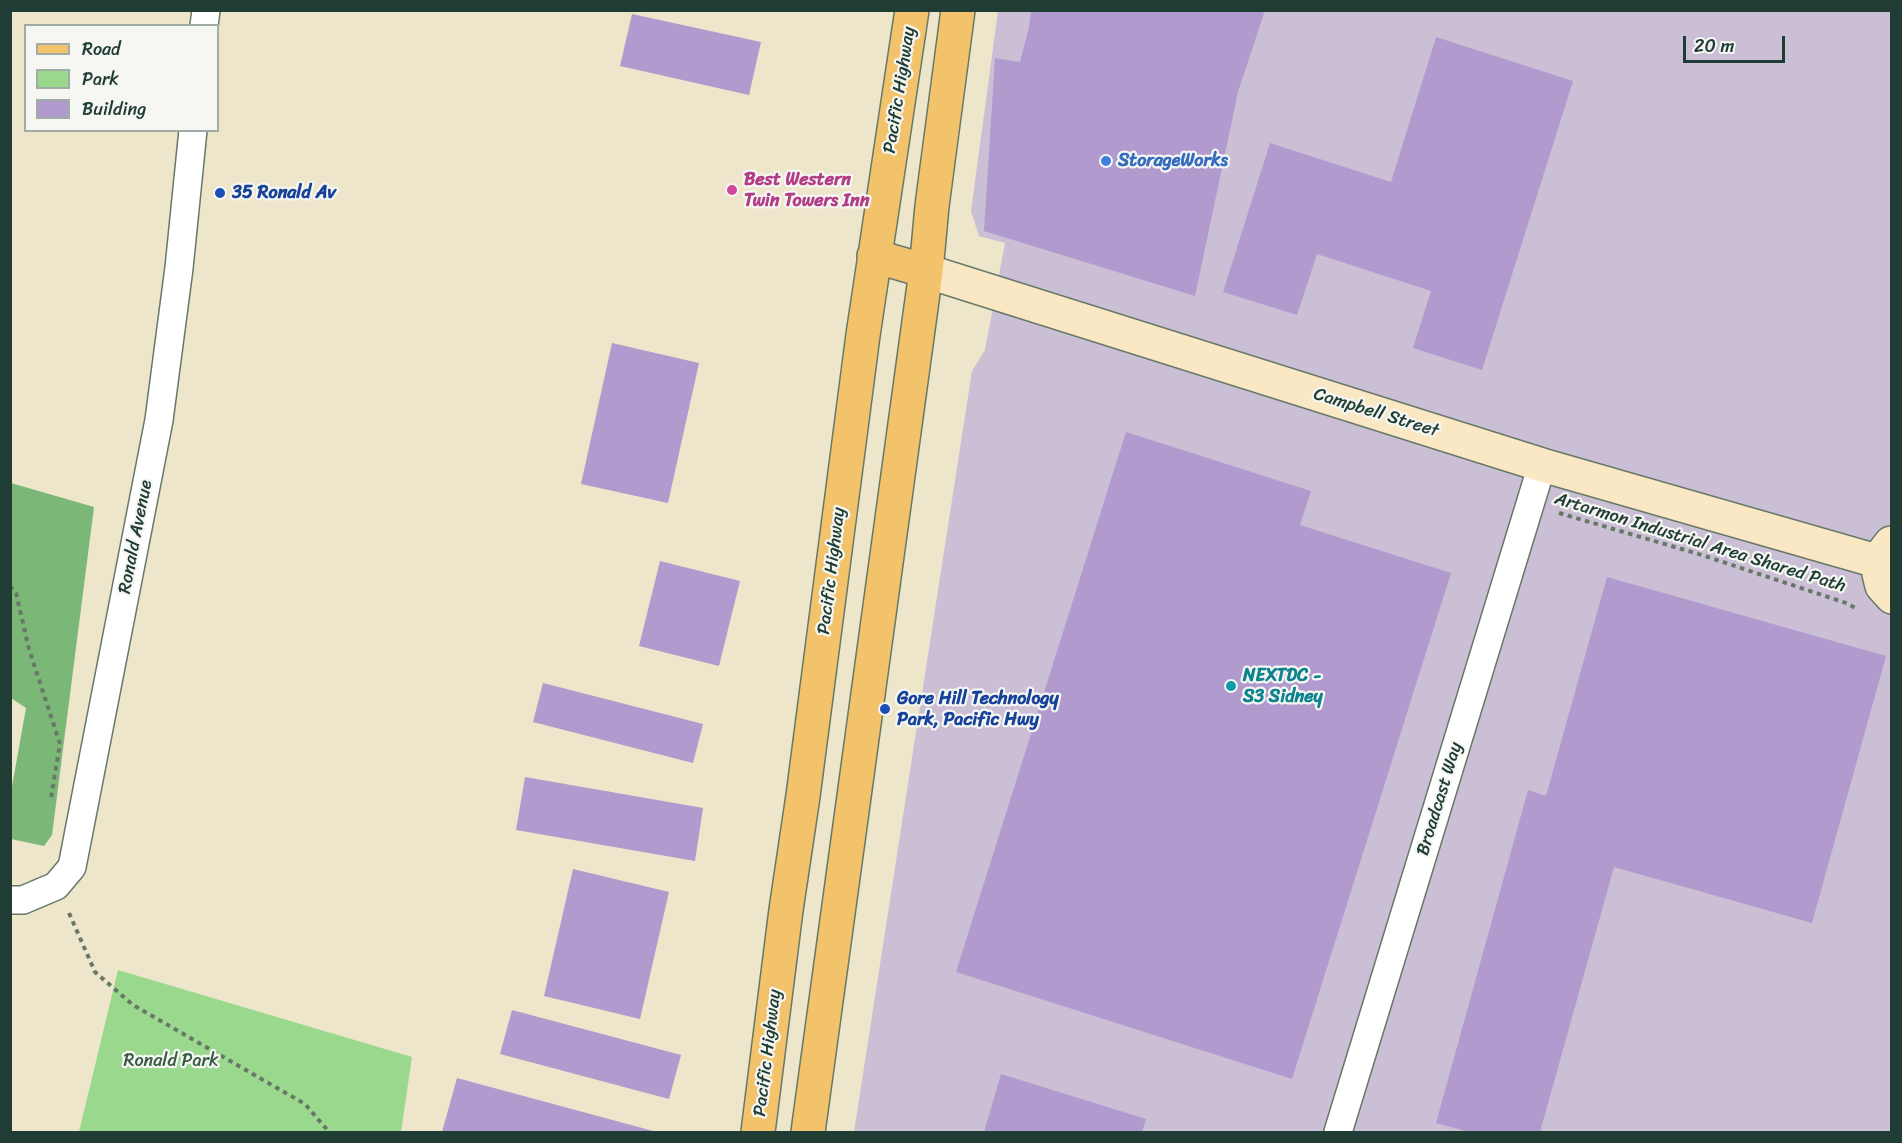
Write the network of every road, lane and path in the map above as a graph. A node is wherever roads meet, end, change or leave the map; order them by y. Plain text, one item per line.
1 (912, 10) edge
2 (958, 10) edge
3 (193, 132) edge
4 (874, 256) junction
5 (926, 271) junction
6 (1542, 465) junction
7 (1529, 504) junction
8 (1886, 553) edge
9 (10, 586) edge
10 (1892, 597) edge
11 (1857, 609) dead end
12 (50, 806) dead end
13 (56, 886) junction
14 (10, 900) edge
15 (329, 1132) edge
16 (758, 1132) edge
17 (808, 1132) edge
18 (1338, 1132) edge

1 - 4 main road, Pacific Highway
2 - 5 main road
3 - 13 street, Ronald Avenue
4 - 5 main road, Campbell Street
4 - 16 main road, Pacific Highway
5 - 6 street, Campbell Street
5 - 17 main road
6 - 7 street, Broadcast Way
6 - 8 street, Campbell Street
7 - 11 path, Artarmon Industrial Area Shared Path
7 - 18 street, Broadcast Way
8 - 10 street
9 - 12 path
13 - 14 street
13 - 15 path

